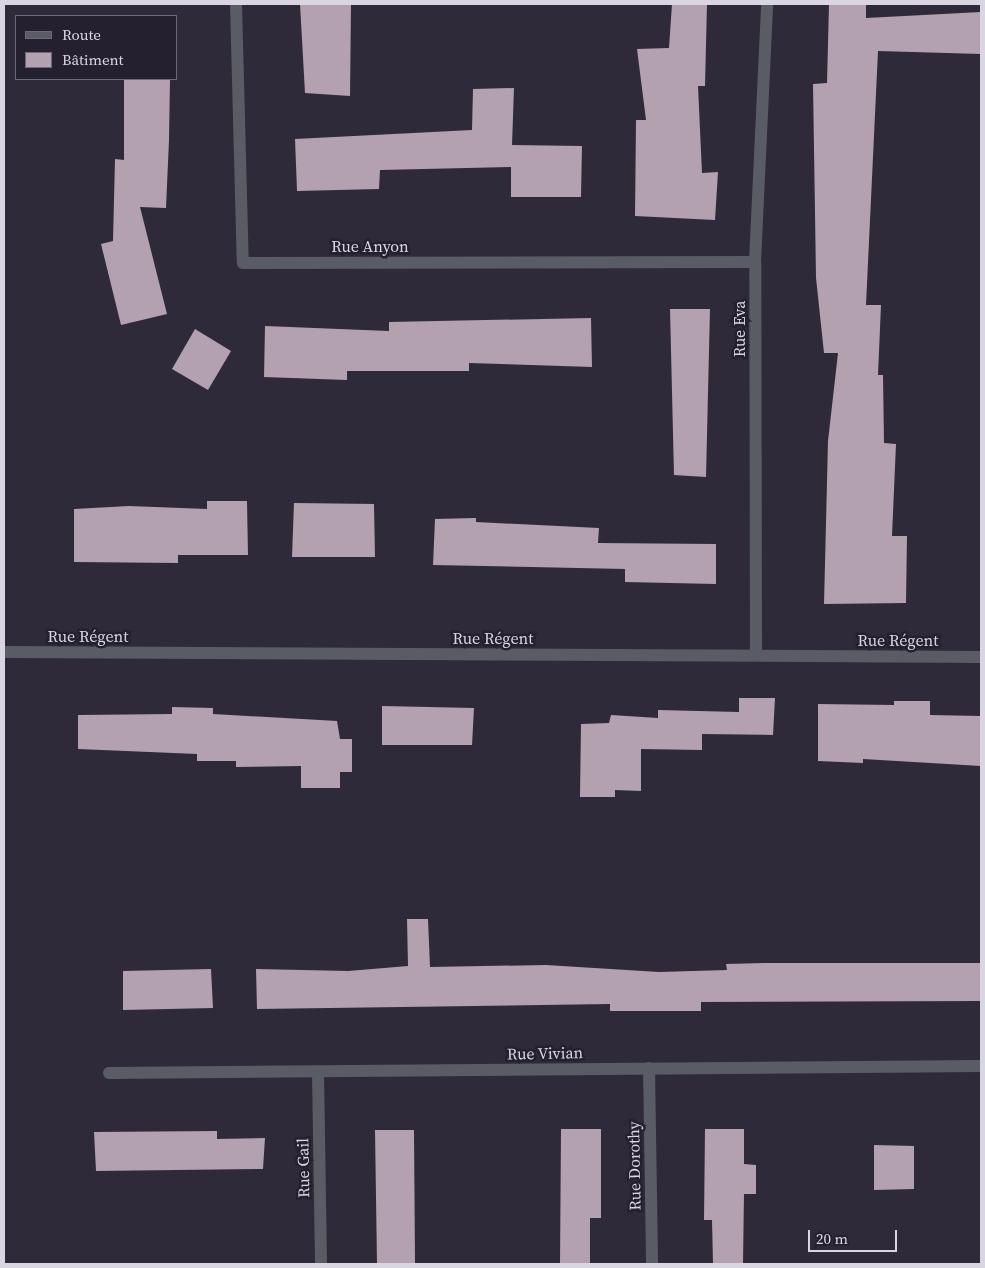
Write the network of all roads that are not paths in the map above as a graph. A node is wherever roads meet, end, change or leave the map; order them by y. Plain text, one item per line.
1 (236, 4) edge
2 (767, 4) edge
3 (755, 262) junction
4 (4, 652) edge
5 (756, 656) junction
6 (981, 657) edge
7 (981, 1066) edge
8 (649, 1068) junction
9 (318, 1072) junction
10 (109, 1073) dead end
11 (321, 1264) edge
12 (652, 1264) edge

1 - 3 street, Rue Anyon
2 - 3 street, Rue Eva
3 - 5 street, Rue Eva
4 - 5 street, Rue Régent
5 - 6 street, Rue Régent
7 - 8 street, Rue Vivian
8 - 9 street, Rue Vivian
8 - 12 street, Rue Dorothy
9 - 10 street, Rue Vivian
9 - 11 street, Rue Gail

